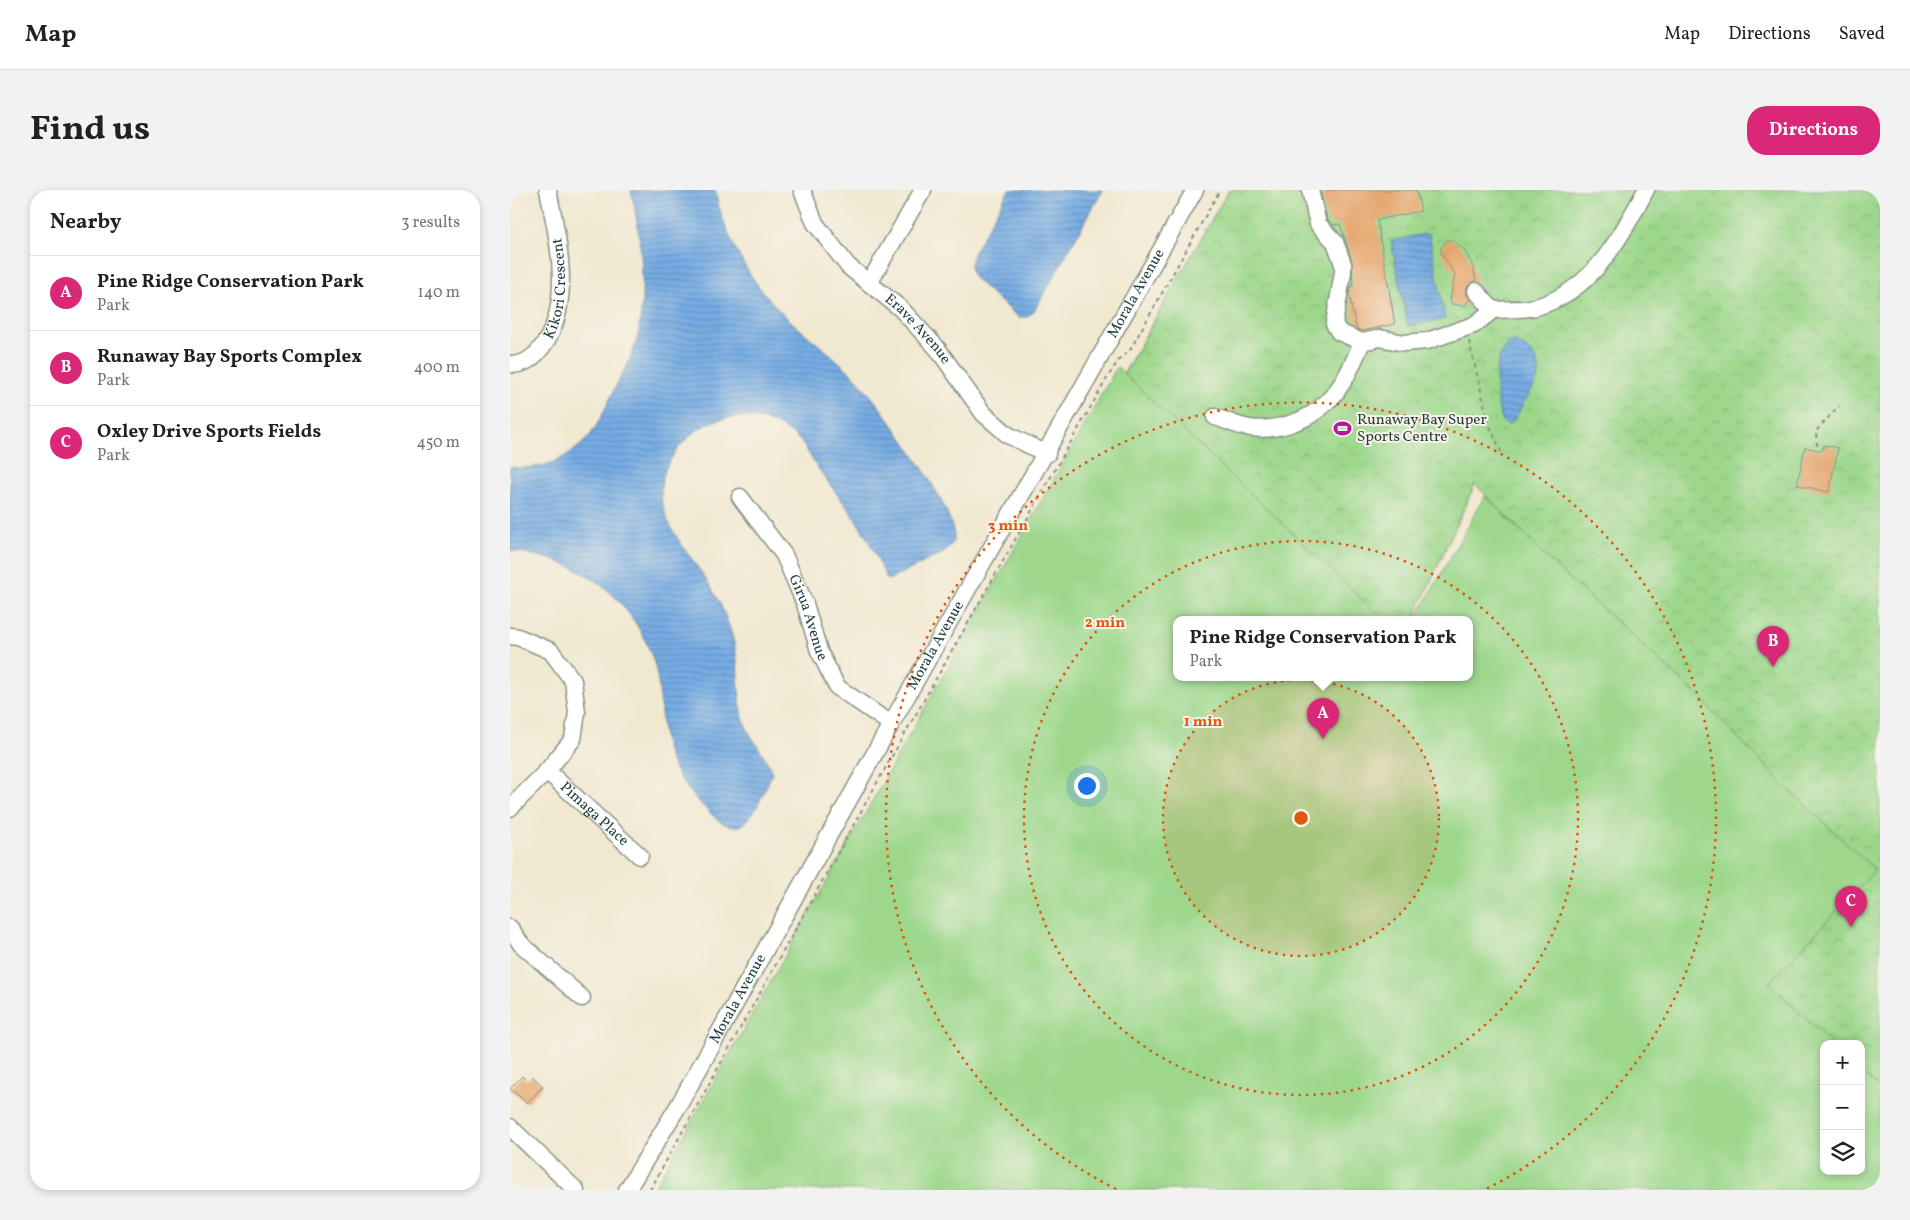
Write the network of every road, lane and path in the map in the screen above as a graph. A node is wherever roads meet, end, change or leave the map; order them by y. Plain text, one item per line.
1 (548, 190) edge
2 (802, 190) edge
3 (923, 190) edge
4 (1196, 190) edge
5 (1220, 190) edge
6 (1310, 190) edge
7 (1646, 190) edge
8 (869, 284) junction
9 (1476, 291) dead end
10 (1494, 310) junction
11 (1466, 328) junction
12 (1362, 342) junction
13 (510, 364) edge
14 (1839, 406) dead end
15 (1215, 417) dead end
16 (1817, 446) dead end
17 (1047, 454) junction
18 (1502, 454) dead end
19 (740, 497) dead end
20 (510, 636) edge
21 (891, 724) junction
22 (547, 771) junction
23 (510, 808) edge
24 (640, 856) dead end
25 (510, 928) edge
26 (582, 998) dead end
27 (680, 1103) junction
28 (510, 1127) edge
29 (576, 1190) edge
30 (627, 1190) edge
31 (639, 1190) edge
32 (650, 1190) edge

1 - 13 street, Kikori Crescent
2 - 8 street, Erave Avenue
3 - 8 street
4 - 17 street, Morala Avenue
5 - 32 path
6 - 12 street
7 - 10 street
8 - 17 street, Erave Avenue
9 - 10 street
10 - 11 street
11 - 12 street
11 - 18 path
12 - 15 street
14 - 16 path
17 - 21 street, Morala Avenue
19 - 21 street, Girua Avenue
20 - 22 street
21 - 27 street, Morala Avenue
22 - 23 street
22 - 24 street, Pimaga Place
25 - 26 street
27 - 30 street, Morala Avenue
27 - 31 street, Morala Avenue
28 - 29 street

